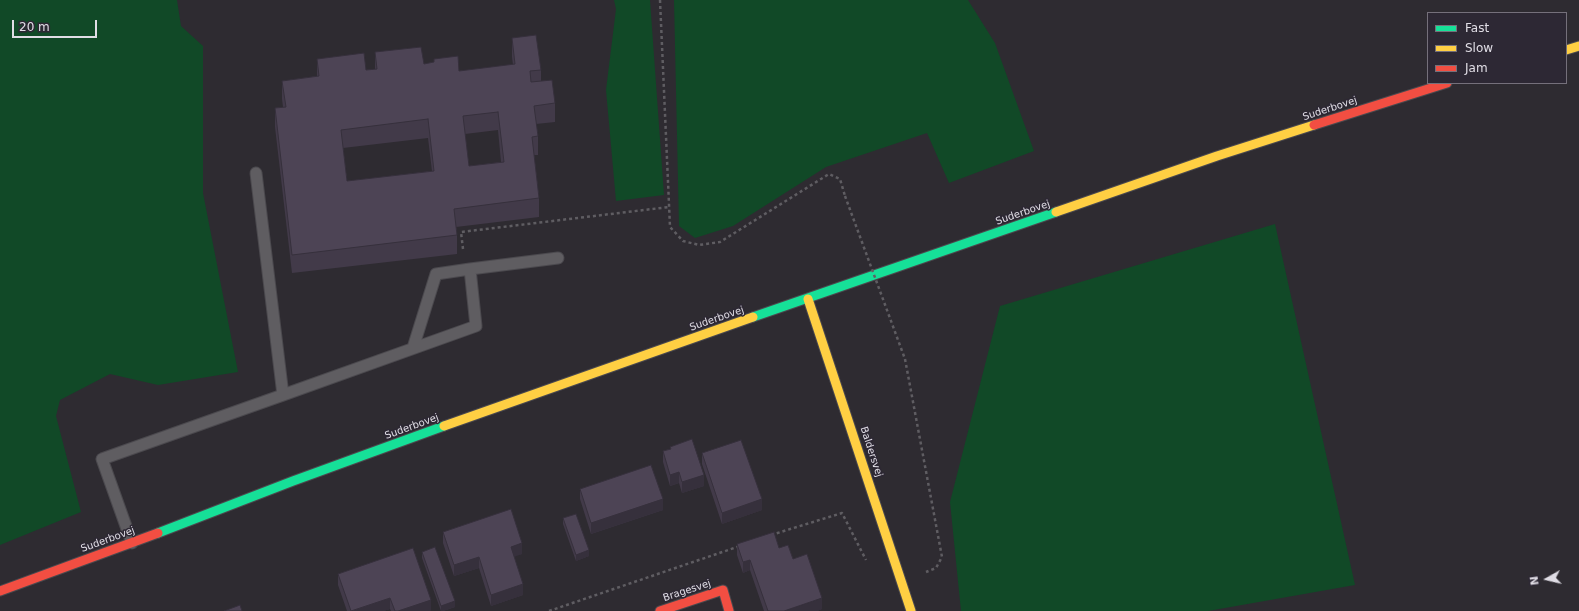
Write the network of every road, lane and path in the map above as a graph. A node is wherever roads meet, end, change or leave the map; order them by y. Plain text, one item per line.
1 (660, 0) edge
2 (1579, 46) edge
3 (1567, 50) edge
4 (1444, 84) edge
5 (256, 173) dead end
6 (669, 207) junction
7 (558, 258) dead end
8 (470, 269) junction
9 (808, 299) junction
10 (413, 348) junction
11 (283, 395) junction
12 (766, 537) edge
13 (132, 543) junction
14 (743, 545) edge
15 (869, 566) dead end
16 (902, 582) junction
17 (0, 590) edge
18 (549, 611) edge
19 (660, 611) edge
20 (729, 611) edge
21 (911, 611) edge

1 - 6 path
2 - 3 street
4 - 9 street, Suderbovej
5 - 11 lane
6 - 8 path
6 - 16 path, bridge
7 - 8 lane
8 - 10 lane
8 - 10 lane
9 - 13 street, Suderbovej
9 - 16 street, Baldersvej
10 - 11 lane
11 - 13 lane
12 - 15 path
13 - 17 street, Suderbovej
14 - 18 path
16 - 21 street, Baldersvej
19 - 20 street, Bragesvej

